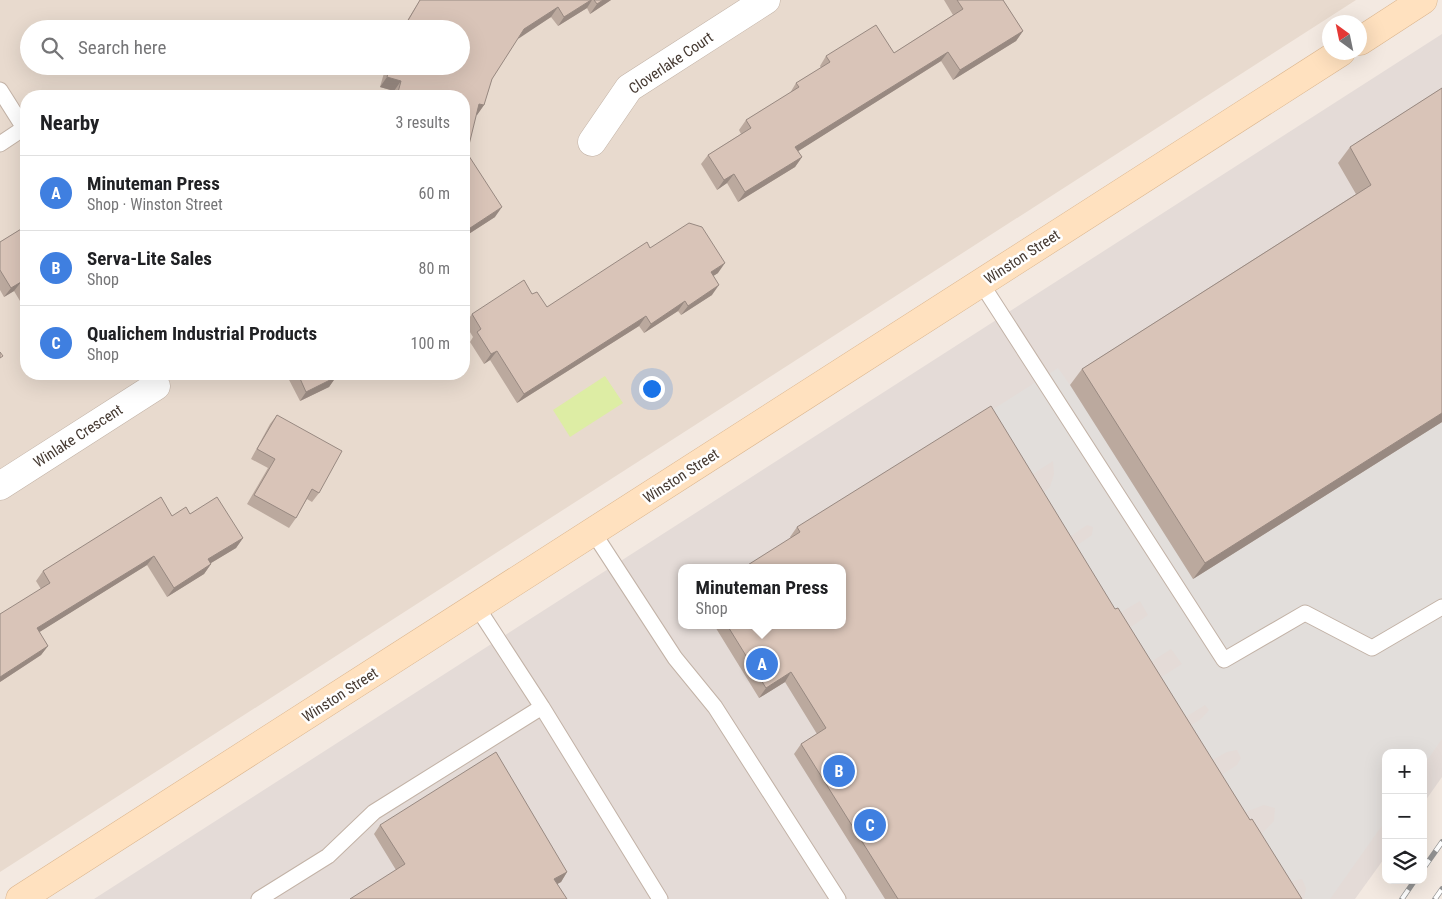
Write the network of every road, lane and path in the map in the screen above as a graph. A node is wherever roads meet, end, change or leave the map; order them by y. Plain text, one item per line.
1 (766, 0) edge
2 (1423, 0) edge
3 (1367, 36) edge
4 (1329, 60) edge
5 (0, 90) edge
6 (20, 122) edge
7 (20, 131) edge
8 (592, 142) dead end
9 (0, 144) edge
10 (981, 283) junction
11 (156, 386) dead end
12 (0, 486) edge
13 (593, 532) junction
14 (477, 607) junction
15 (1442, 607) edge
16 (542, 707) junction
17 (20, 899) edge
18 (259, 899) edge
19 (660, 899) edge
20 (838, 899) edge

1 - 8 street, Cloverlake Court
2 - 3 street
4 - 10 street, Winston Street
5 - 6 lane
7 - 9 lane
10 - 13 street, Winston Street
10 - 15 lane
11 - 12 street, Winlake Crescent
13 - 14 street, Winston Street
13 - 20 lane
14 - 16 lane
14 - 17 street, Winston Street
16 - 18 lane
16 - 19 lane

